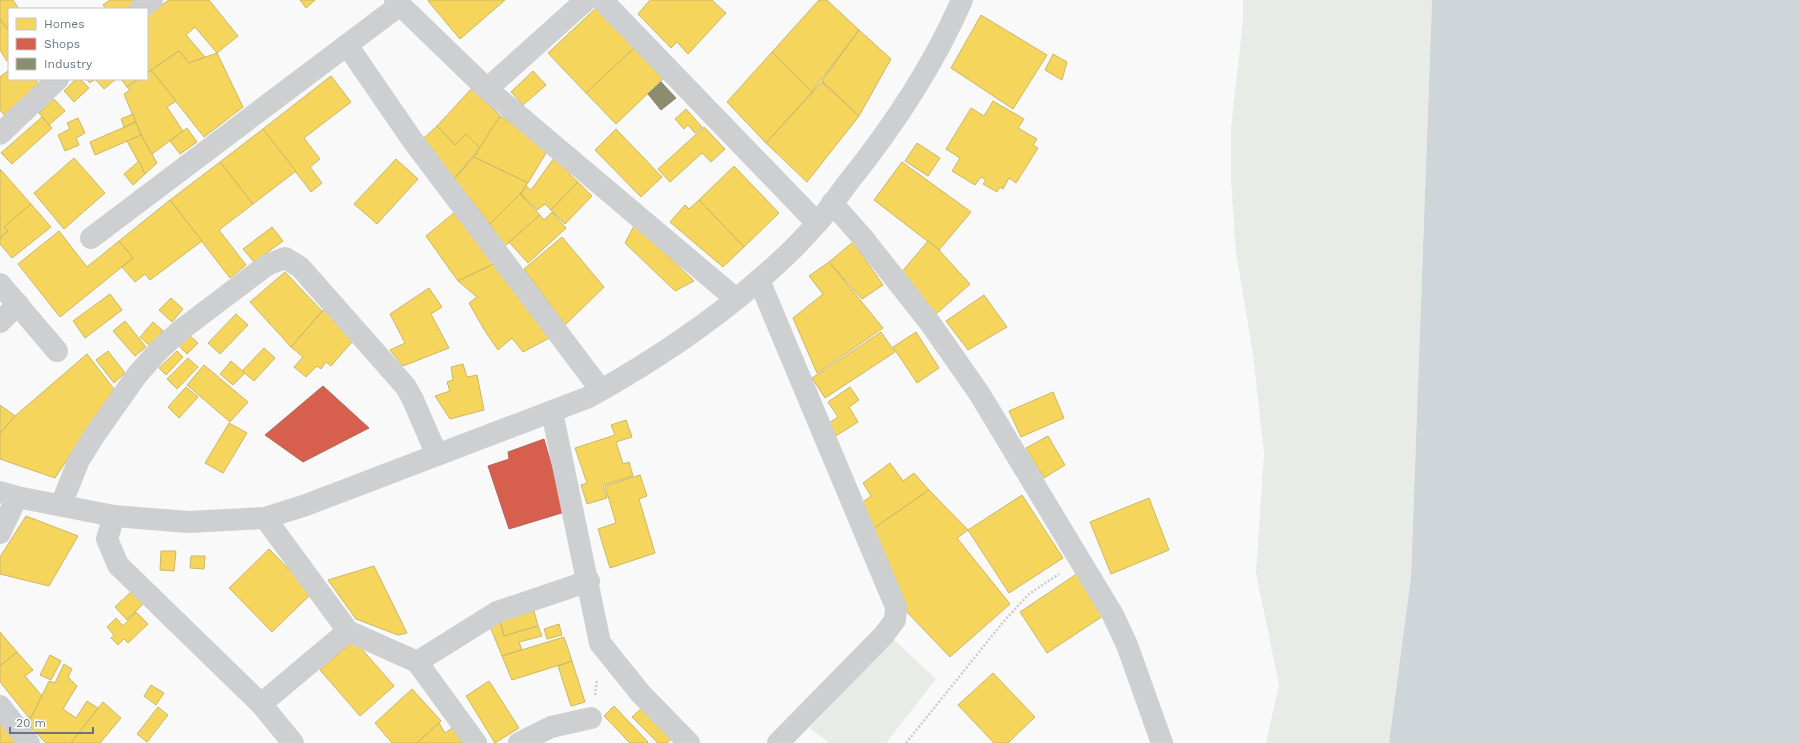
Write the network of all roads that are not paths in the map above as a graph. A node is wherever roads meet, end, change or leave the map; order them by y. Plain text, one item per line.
1 (152, 0) edge
2 (586, 0) edge
3 (962, 0) edge
4 (397, 3) edge
5 (610, 3) edge
6 (141, 8) edge
7 (347, 45) junction
8 (57, 80) edge
9 (487, 90) junction
10 (0, 134) edge
11 (832, 203) junction
12 (817, 223) junction
13 (91, 238) dead end
14 (759, 280) junction
15 (0, 284) edge
16 (736, 298) junction
17 (18, 304) junction
18 (0, 322) edge
19 (57, 351) dead end
20 (601, 390) junction
21 (552, 412) junction
22 (437, 455) junction
23 (9, 494) edge
24 (61, 505) junction
25 (114, 516) junction
26 (265, 518) junction
27 (0, 533) edge
28 (589, 581) junction
29 (348, 631) junction
30 (417, 662) junction
31 (261, 704) junction
32 (0, 706) edge
33 (591, 718) dead end
34 (29, 743) edge
35 (293, 743) edge
36 (476, 743) edge
37 (519, 743) edge
38 (689, 743) edge
39 (778, 743) edge
40 (1162, 743) edge

1 - 6 street
2 - 9 street
3 - 11 street
4 - 7 street
4 - 9 street
5 - 12 street
7 - 13 street
7 - 20 street
8 - 10 street
9 - 16 street
11 - 12 street
11 - 40 street
12 - 14 street
14 - 16 street
14 - 39 street
15 - 17 street
16 - 20 street
17 - 18 street
17 - 19 street
20 - 21 street
21 - 22 street
21 - 28 street
22 - 24 street
22 - 26 street
23 - 24 street
23 - 27 street
24 - 25 street
25 - 26 street
25 - 31 street
26 - 29 street
28 - 30 street
28 - 38 street
29 - 30 street
29 - 31 street
30 - 36 street
31 - 35 street
32 - 34 street
33 - 37 street

